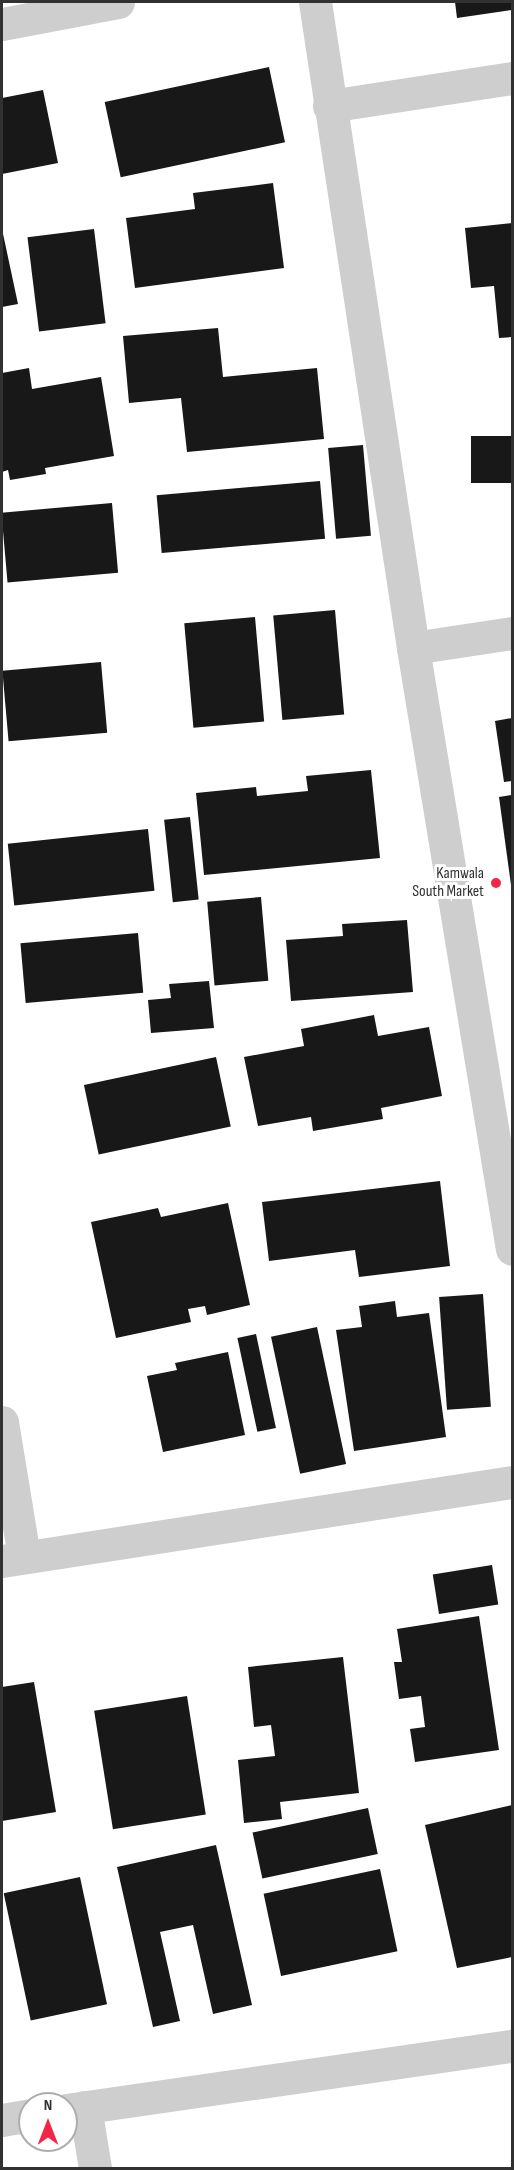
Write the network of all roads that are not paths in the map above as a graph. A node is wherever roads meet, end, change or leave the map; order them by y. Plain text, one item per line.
1 (118, 2) edge
2 (315, 2) edge
3 (2, 24) edge
4 (513, 78) edge
5 (329, 106) junction
6 (513, 633) edge
7 (412, 648) junction
8 (513, 1249) edge
9 (2, 1422) edge
10 (513, 1482) edge
11 (13, 1559) edge
12 (513, 2046) edge
13 (78, 2108) edge
14 (18, 2117) edge
15 (78, 2117) edge
16 (2, 2120) edge
17 (95, 2169) edge

1 - 3 street
2 - 5 street
4 - 5 street
5 - 7 street
6 - 7 street
7 - 8 street
9 - 11 street
10 - 11 street
12 - 13 street
14 - 16 street
15 - 17 street

